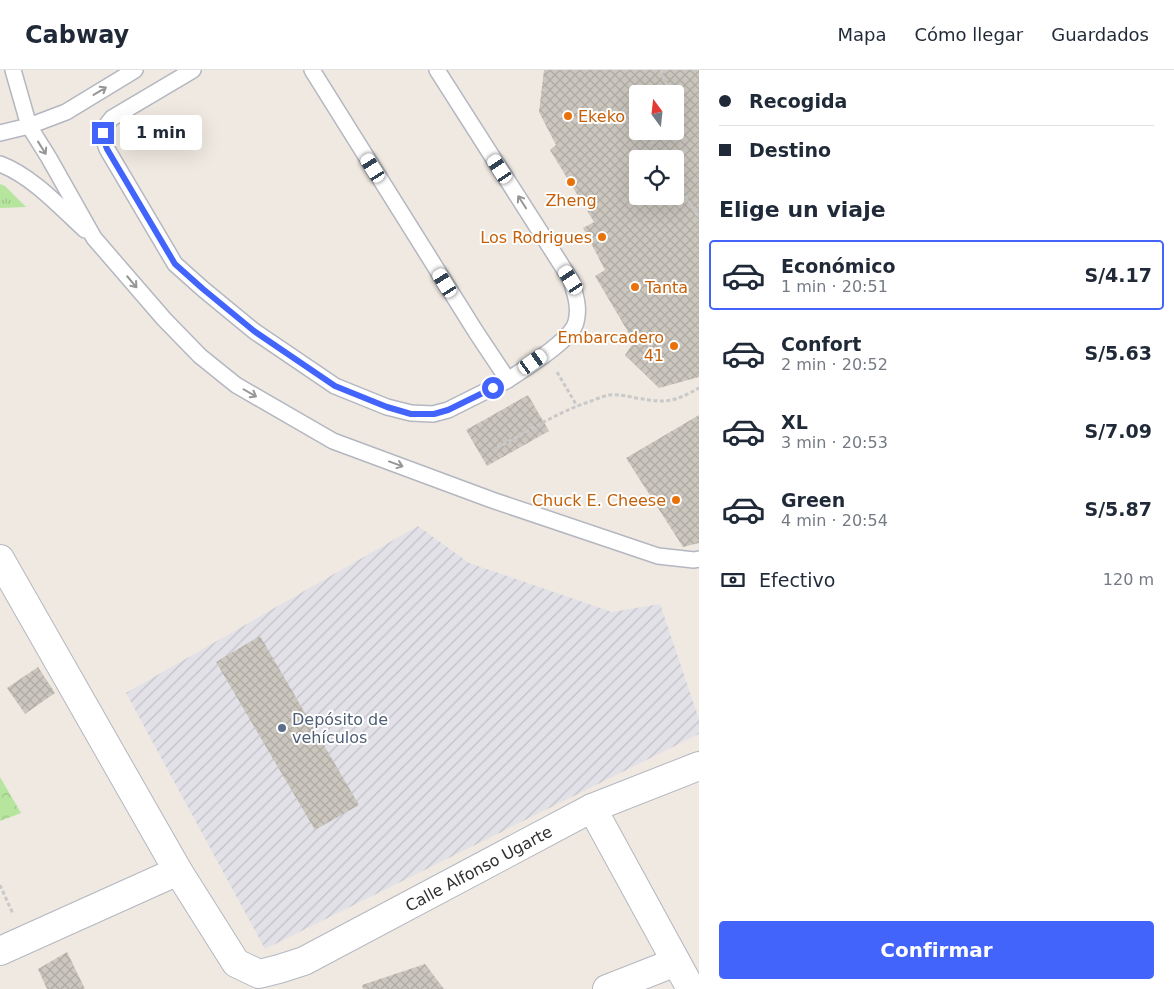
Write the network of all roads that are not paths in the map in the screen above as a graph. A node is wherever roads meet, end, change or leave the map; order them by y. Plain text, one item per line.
1 (4, 70) edge
2 (13, 70) edge
3 (135, 70) edge
4 (193, 70) edge
5 (312, 70) edge
6 (437, 70) edge
7 (0, 71) edge
8 (29, 126) junction
9 (0, 133) edge
10 (0, 164) edge
11 (94, 238) junction
12 (508, 380) junction
13 (0, 559) edge
14 (699, 559) edge
15 (699, 766) edge
16 (592, 808) junction
17 (178, 872) junction
18 (0, 951) edge
19 (676, 962) junction
20 (607, 989) edge
21 (691, 989) edge

1 - 7 lane
2 - 8 lane
8 -> 3 lane
4 - 12 lane
5 - 12 lane
12 -> 6 lane
8 - 9 lane
8 -> 11 lane
10 - 11 lane
11 -> 14 lane
13 - 17 street
15 - 16 street, Calle Alfonso Ugarte
16 - 17 street, Calle Alfonso Ugarte
16 - 19 street
17 - 18 street
19 - 20 street
19 - 21 street

